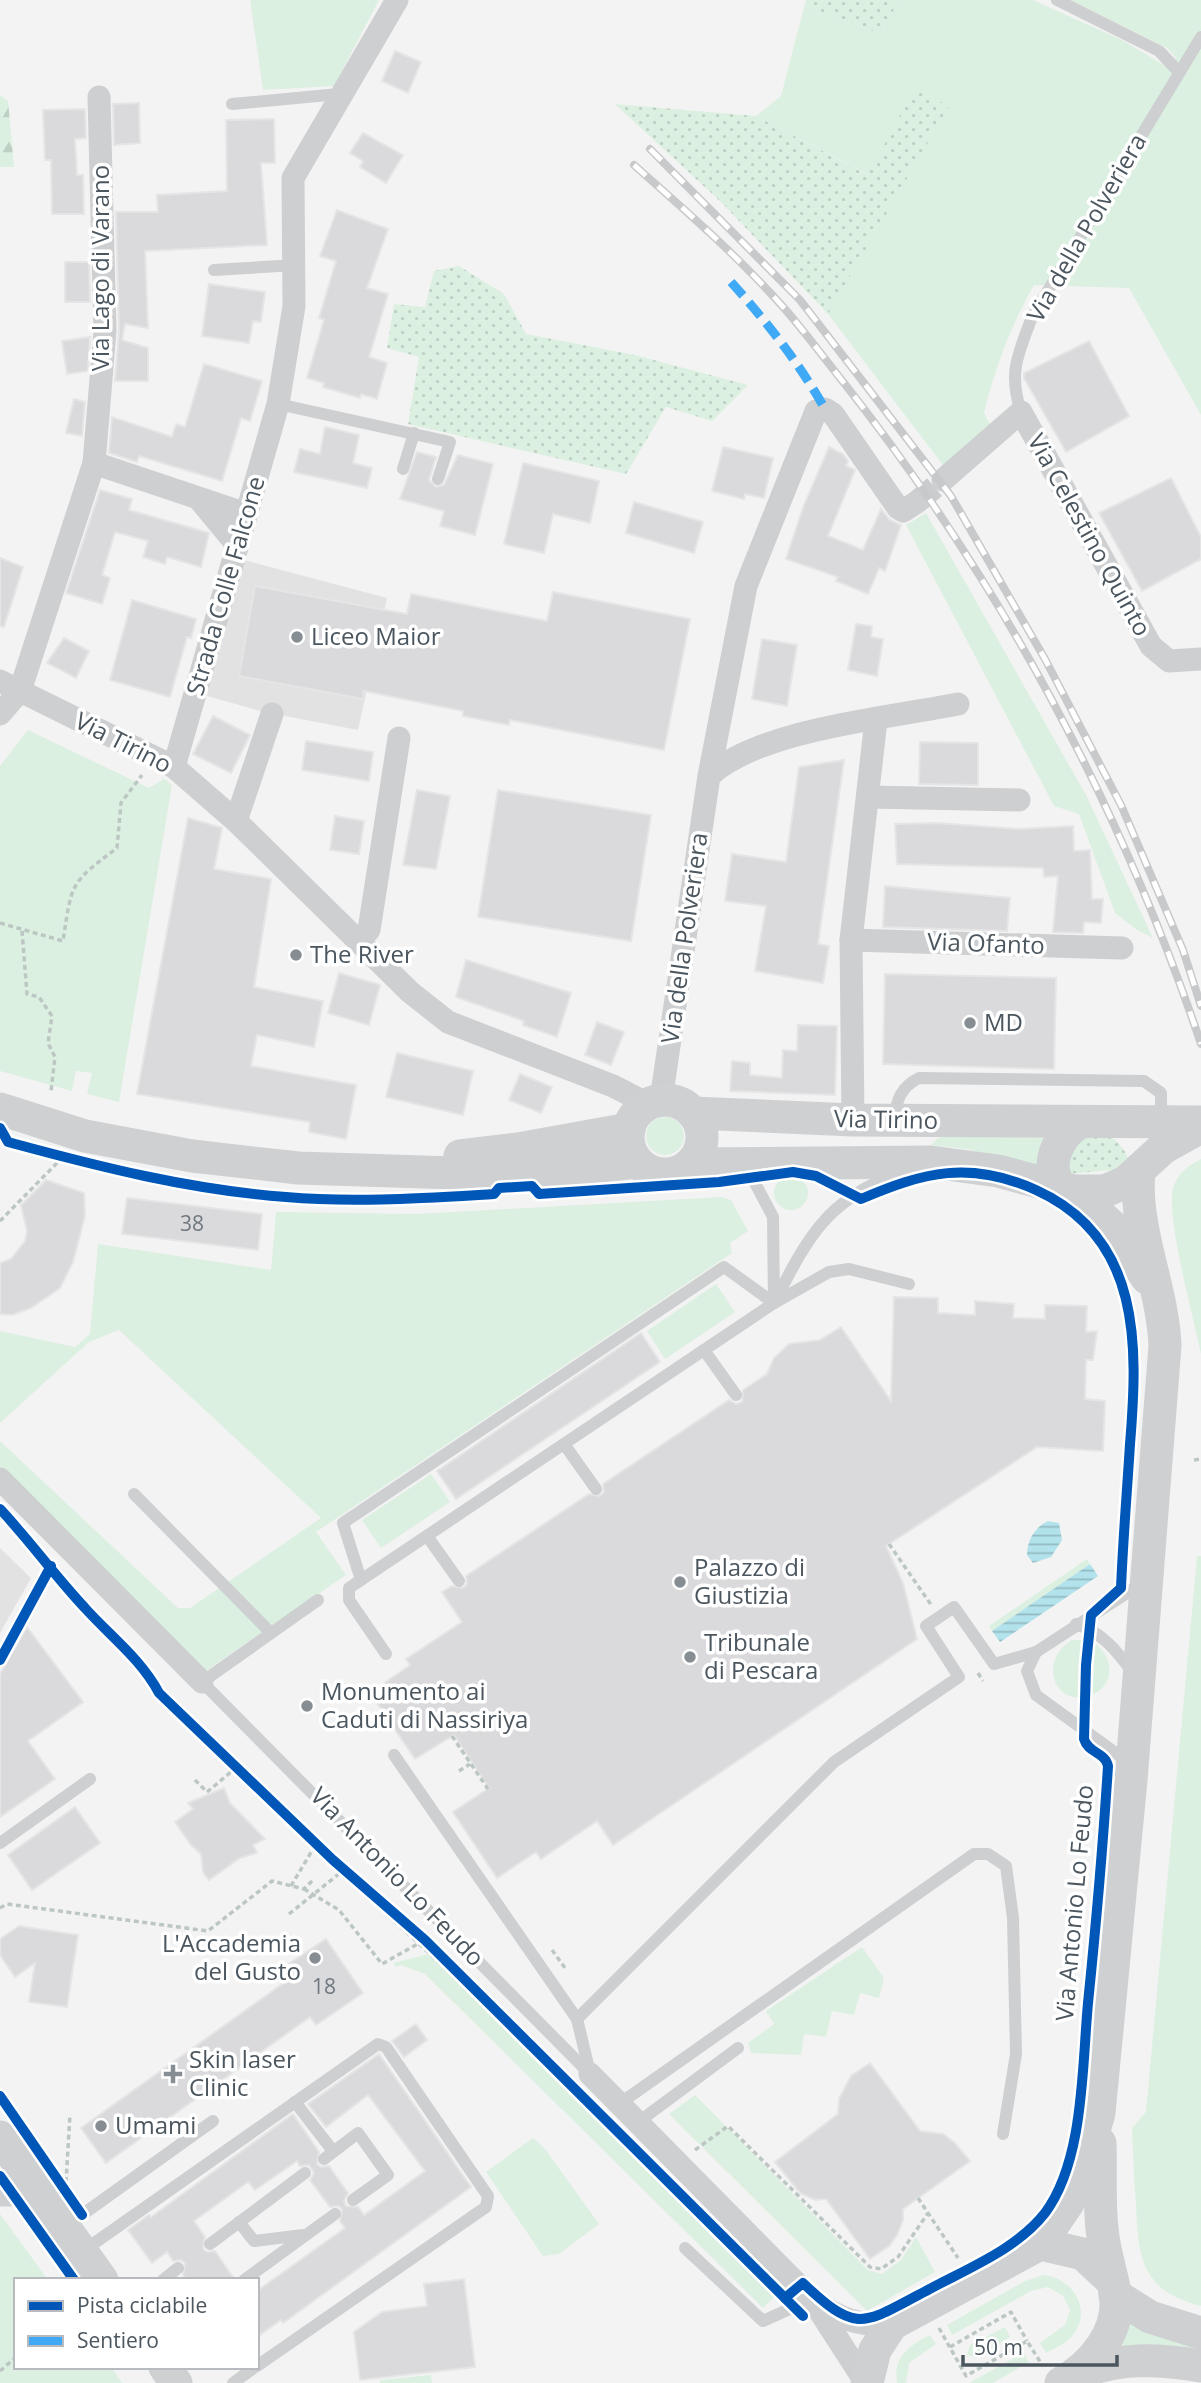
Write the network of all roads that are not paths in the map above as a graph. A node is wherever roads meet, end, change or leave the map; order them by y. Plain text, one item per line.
1 (397, 0) edge
2 (1057, 0) edge
3 (1201, 37) edge
4 (1179, 72) junction
5 (340, 94) junction
6 (99, 97) dead end
7 (232, 104) dead end
8 (296, 265) junction
9 (214, 270) dead end
10 (278, 404) junction
11 (1021, 412) junction
12 (414, 433) junction
13 (94, 463) junction
14 (403, 469) dead end
15 (438, 479) dead end
16 (943, 480) tunnel mouth
17 (198, 499) junction
18 (910, 507) dead end
19 (246, 514) junction
20 (237, 545) junction
21 (1201, 659) edge
22 (10, 686) edge
23 (958, 704) dead end
24 (272, 713) dead end
25 (0, 714) edge
26 (876, 720) junction
27 (399, 738) dead end
28 (174, 767) junction
29 (709, 776) junction
30 (869, 797) junction
31 (1019, 800) dead end
32 (236, 821) junction
33 (851, 940) junction
34 (358, 942) junction
35 (1122, 948) dead end
36 (666, 1067) junction
37 (640, 1106) junction
38 (0, 1109) edge
39 (692, 1113) junction
40 (1184, 1115) edge
41 (853, 1120) junction
42 (895, 1120) junction
43 (1094, 1122) junction
44 (637, 1162) junction
45 (930, 1162) junction
46 (744, 1163) junction
47 (691, 1164) junction
48 (1140, 1168) junction
49 (336, 1171) junction
50 (1066, 1188) junction
51 (909, 1284) dead end
52 (1157, 1295) junction
53 (774, 1303) junction
54 (704, 1350) junction
55 (736, 1395) dead end
56 (565, 1444) junction
57 (0, 1479) edge
58 (596, 1489) dead end
59 (134, 1494) dead end
60 (427, 1536) junction
61 (361, 1580) junction
62 (459, 1581) dead end
63 (1146, 1581) junction
64 (318, 1600) dead end
65 (1076, 1624) junction
66 (271, 1633) junction
67 (1036, 1652) junction
68 (386, 1654) dead end
69 (202, 1682) junction
70 (1138, 1682) junction
71 (394, 1755) dead end
72 (1131, 1764) junction
73 (90, 1779) dead end
74 (0, 1843) edge
75 (577, 2019) junction
76 (738, 2048) dead end
77 (590, 2074) junction
78 (295, 2102) junction
79 (619, 2104) junction
80 (1099, 2113) junction
81 (213, 2121) dead end
82 (637, 2123) junction
83 (1003, 2134) dead end
84 (0, 2137) edge
85 (305, 2173) dead end
86 (24, 2185) edge
87 (353, 2200) dead end
88 (335, 2214) dead end
89 (239, 2222) junction
90 (307, 2234) junction
91 (73, 2240) junction
92 (210, 2244) dead end
93 (1040, 2244) junction
94 (685, 2248) dead end
95 (178, 2268) dead end
96 (101, 2278) edge
97 (166, 2278) edge
98 (247, 2278) edge
99 (1113, 2288) junction
100 (812, 2298) junction
101 (892, 2324) junction
102 (1201, 2333) edge
103 (259, 2364) edge
104 (1201, 2367) edge
105 (252, 2369) edge
106 (1060, 2373) edge
107 (233, 2383) edge
108 (866, 2383) edge

1 - 5 street, Strada Colle Falcone
2 - 4 lane
3 - 4 lane, Via della Polveriera
4 - 11 lane, Via della Polveriera
5 - 7 lane
5 - 8 street, Strada Colle Falcone
6 - 13 street, Via Lago di Varano
8 - 9 lane
8 - 10 street, Strada Colle Falcone
10 - 12 lane
10 - 19 street, Strada Colle Falcone
11 - 16 street
11 - 21 street, Via Celestino Quinto
12 - 14 lane
12 - 15 lane
13 - 17 street
13 - 22 street, Via Lago di Varano
17 - 19 street
17 - 20 street
18 - 29 street, Via della Polveriera
19 - 20 street, Strada Colle Falcone
20 - 28 street, Strada Colle Falcone
22 - 25 street, Via Lago di Varano
22 - 28 street, Via Tirino
23 - 26 street
24 - 32 street
26 - 29 street
26 - 30 street
27 - 34 street
28 - 32 street, Via Tirino
29 - 36 street, Via della Polveriera
30 - 31 street
30 - 33 street
32 - 34 street, Via Tirino
33 - 35 street, Via Ofanto
33 - 41 street
34 - 37 street, Via Tirino
36 - 37 street, Via della Polveriera
36 - 37 street
37 - 39 street
37 - 44 street
37 - 49 street
38 - 49 street
39 - 41 street, Via Tirino
39 - 47 street
40 - 42 lane
40 - 43 street, Via Tirino
40 - 48 street
41 - 42 street, Via Tirino
42 - 43 street, Via Tirino
43 - 48 street
43 - 50 street
44 - 47 street
44 - 49 street
45 - 46 street, Via Tirino
45 - 50 street, Via Tirino
45 - 53 lane
46 - 47 street, Via Tirino
46 - 53 lane
48 - 50 street
48 - 52 street, Via Antonio Lo Feudo
50 - 52 street, Via Antonio Lo Feudo
51 - 53 lane
52 - 63 street, Via Antonio Lo Feudo
53 - 54 lane
53 - 61 lane
54 - 55 lane
54 - 56 lane
56 - 58 lane
56 - 60 lane
57 - 69 street
59 - 66 lane
60 - 61 lane
60 - 62 lane
61 - 68 lane
63 - 65 lane
63 - 70 street, Via Antonio Lo Feudo
64 - 66 lane
65 - 67 lane
65 - 70 lane
66 - 69 lane
67 - 72 lane
67 - 75 lane
69 - 77 lane, Via Antonio Lo Feudo
70 - 72 street, Via Antonio Lo Feudo
71 - 75 lane, Via Antonio Lo Feudo
72 - 80 street, Via Antonio Lo Feudo
73 - 74 lane
75 - 77 lane, Via Antonio Lo Feudo
76 - 82 lane
77 - 79 street, Via Antonio Lo Feudo
78 - 87 lane
78 - 91 lane
78 - 103 lane
79 - 82 street, Via Antonio Lo Feudo
79 - 83 lane
80 - 93 street, Via Antonio Lo Feudo
80 - 99 street, Via Antonio Lo Feudo
81 - 91 lane
82 - 100 street, Via Antonio Lo Feudo
84 - 86 street
85 - 89 lane
86 - 91 street
88 - 90 lane
89 - 90 lane
89 - 92 lane
90 - 98 lane
91 - 96 street
93 - 99 street
93 - 101 street
94 - 100 lane
95 - 97 lane
99 - 102 street
99 - 106 street, Via Antonio Lo Feudo
100 - 101 street, Via Antonio Lo Feudo
100 - 108 street, Via Antonio Lo Feudo
101 - 108 street
104 - 106 street
105 - 107 lane

